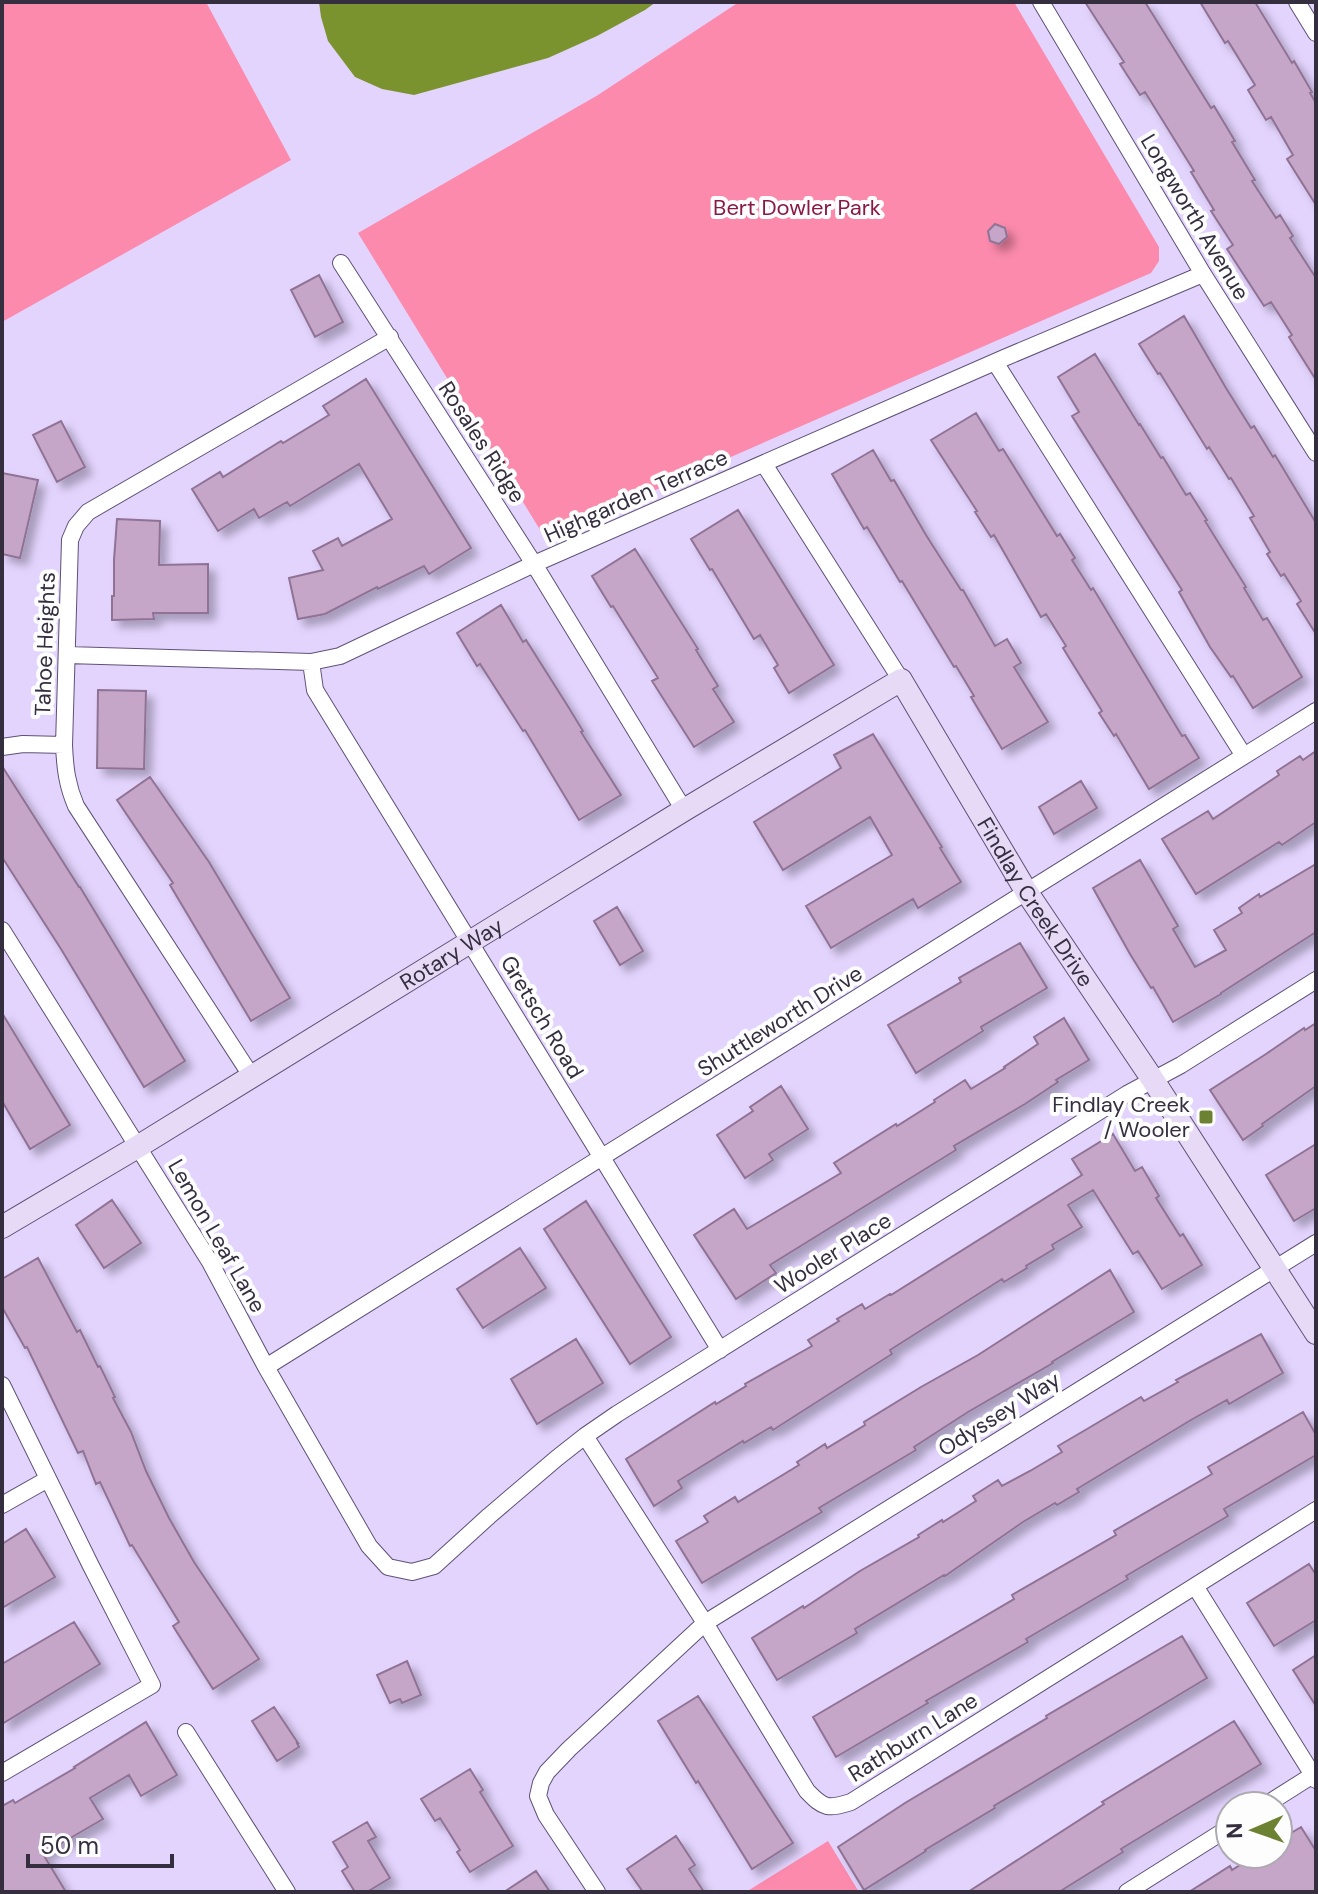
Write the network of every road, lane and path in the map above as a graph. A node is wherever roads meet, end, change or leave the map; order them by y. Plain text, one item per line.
1 (1041, 2) edge
2 (1297, 2) edge
3 (1316, 33) edge
4 (341, 263) dead end
5 (1203, 274) junction
6 (390, 337) junction
7 (995, 362) junction
8 (1316, 453) edge
9 (764, 464) junction
10 (534, 564) junction
11 (67, 655) junction
12 (311, 662) junction
13 (901, 680) junction
14 (1316, 711) edge
15 (64, 745) junction
16 (2, 747) edge
17 (1244, 756) junction
18 (684, 810) junction
19 (1026, 891) junction
20 (2, 930) edge
21 (471, 943) junction
22 (1316, 980) edge
23 (252, 1077) junction
24 (1153, 1080) junction
25 (139, 1146) junction
26 (601, 1158) junction
27 (2, 1227) edge
28 (1316, 1243) edge
29 (1276, 1268) junction
30 (1316, 1333) edge
31 (720, 1350) junction
32 (266, 1367) junction
33 (2, 1385) edge
34 (585, 1436) junction
35 (48, 1479) junction
36 (2, 1505) edge
37 (1316, 1510) edge
38 (388, 1567) joint
39 (1195, 1586) junction
40 (705, 1623) junction
41 (186, 1732) dead end
42 (2, 1773) edge
43 (1315, 1777) edge
44 (1292, 1790) edge
45 (1214, 1837) edge
46 (287, 1892) edge
47 (597, 1892) edge
48 (1127, 1892) edge

1 - 5 street, Longworth Avenue
2 - 3 street
4 - 6 street, Rosales Ridge
5 - 7 street, Highgarden Terrace
5 - 8 street, Longworth Avenue
6 - 10 street, Rosales Ridge
6 - 11 street, Tahoe Heights
7 - 9 street, Highgarden Terrace
7 - 17 street
9 - 10 street, Highgarden Terrace
9 - 13 street, Findlay Creek Drive
10 - 12 street, Highgarden Terrace
10 - 18 street, Rosales Ridge
11 - 12 street, Highgarden Terrace
11 - 15 street, Tahoe Heights
12 - 21 street, Gretsch Road
13 - 18 street, Rotary Way
13 - 19 street, Findlay Creek Drive
14 - 17 street, Shuttleworth Drive
15 - 16 street
15 - 23 street, Tahoe Heights
17 - 19 street, Shuttleworth Drive
18 - 21 street, Rotary Way
19 - 24 street, Findlay Creek Drive
19 - 26 street, Shuttleworth Drive
20 - 25 street, Lemon Leaf Lane
21 - 23 street, Rotary Way
21 - 26 street, Gretsch Road
22 - 24 street, Wooler Place
23 - 25 street, Rotary Way
24 - 29 street, Findlay Creek Drive
24 - 31 street, Wooler Place
25 - 27 street, Rotary Way
25 - 32 street, Lemon Leaf Lane
26 - 31 street, Gretsch Road
26 - 32 street, Shuttleworth Drive
28 - 29 street, Odyssey Way
29 - 30 street, Findlay Creek Drive
29 - 40 street, Odyssey Way
31 - 34 street, Wooler Place
32 - 38 street, Lemon Leaf Lane
33 - 35 street
34 - 38 street, Wooler Place
34 - 40 street, Rathburn Lane
35 - 36 street
35 - 42 street
37 - 39 street, Rathburn Lane
39 - 40 street, Rathburn Lane
39 - 43 street
40 - 47 street, Odyssey Way
41 - 46 street
43 - 44 street
45 - 48 street

